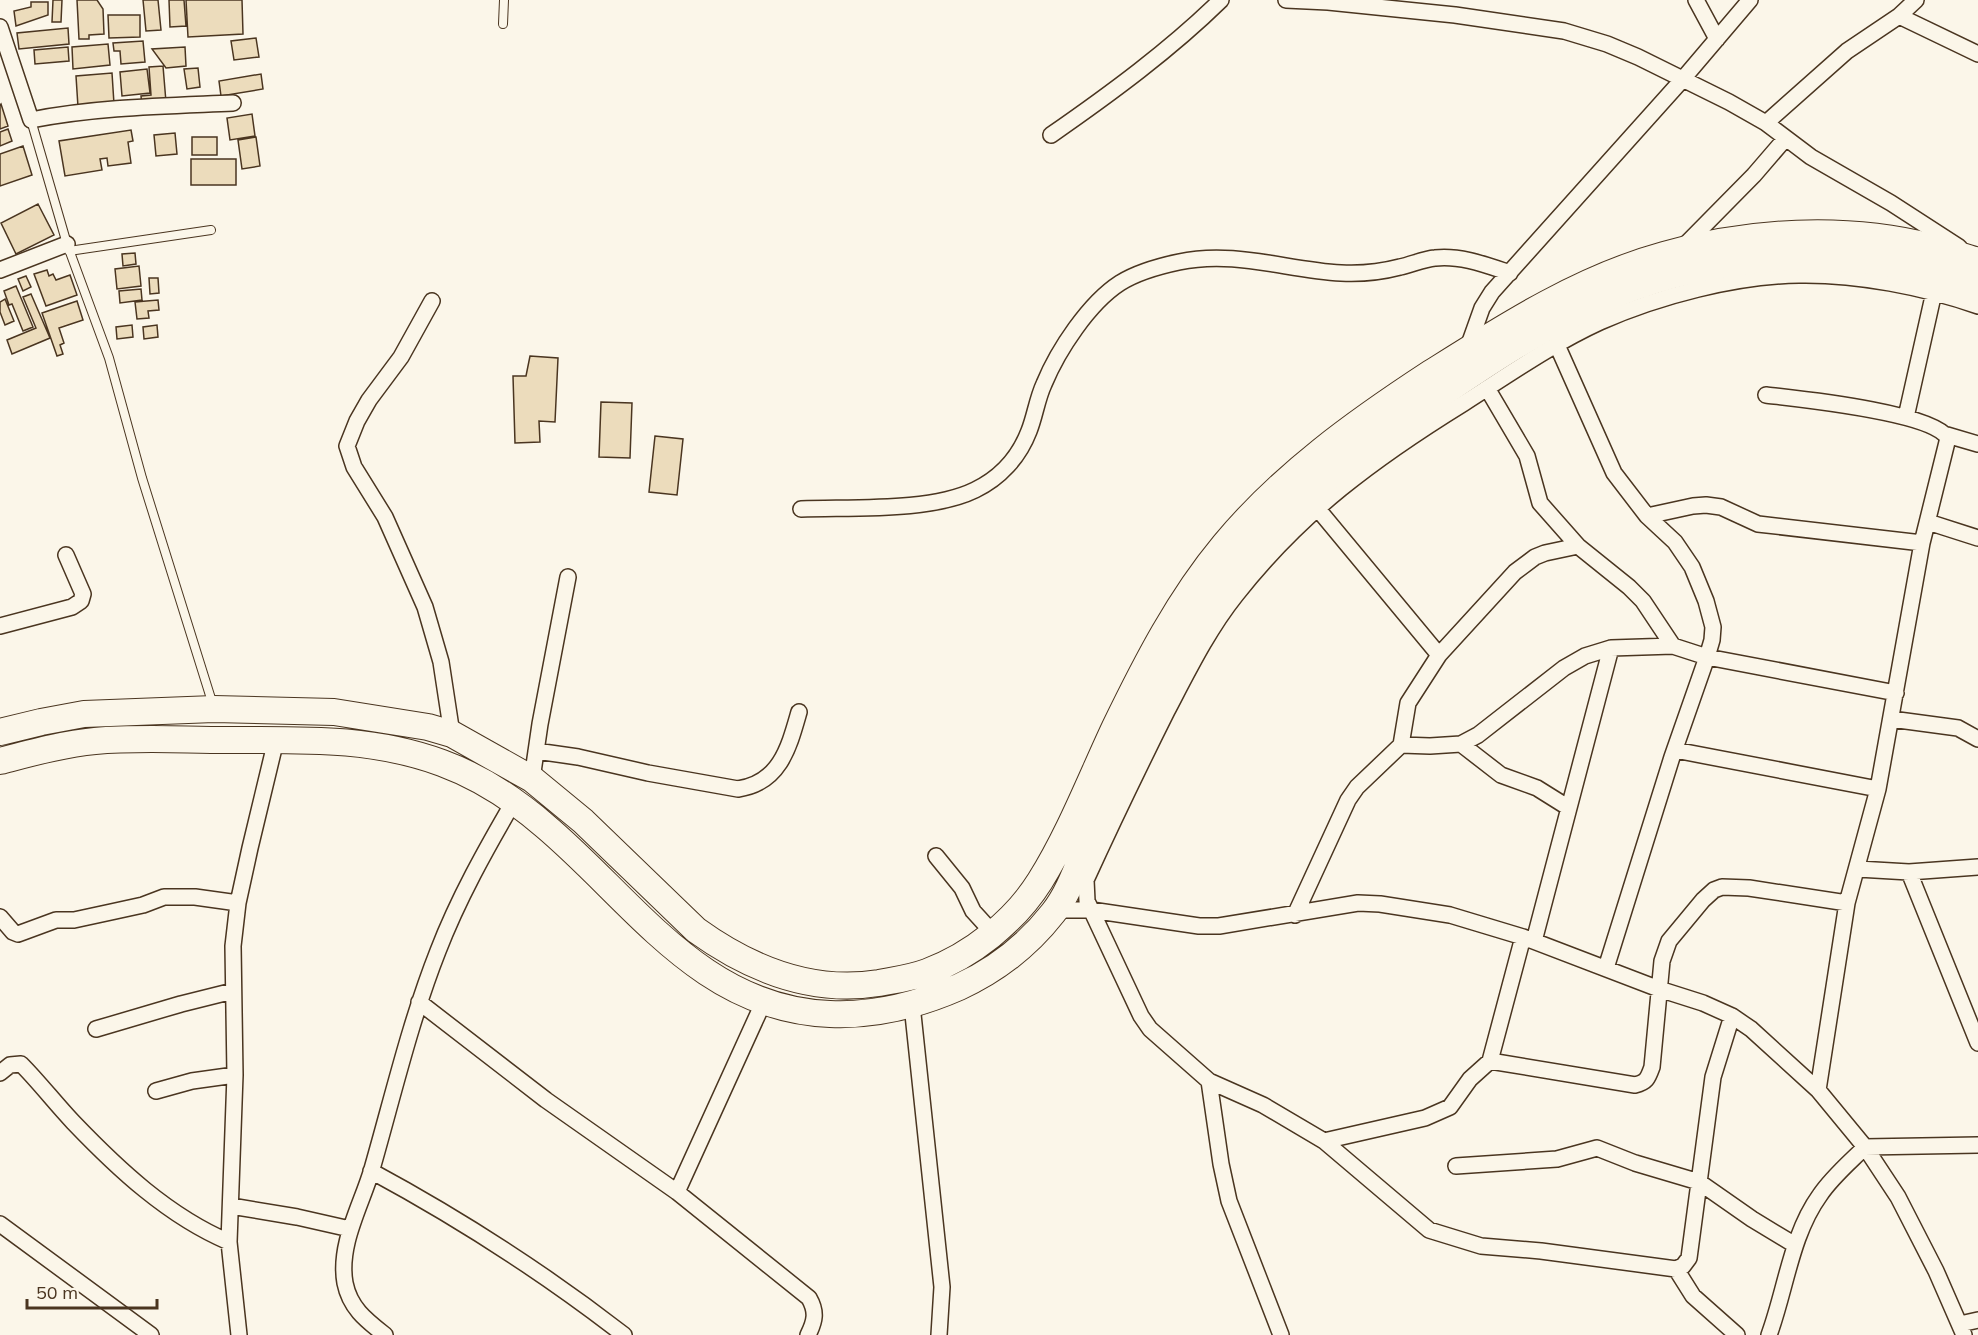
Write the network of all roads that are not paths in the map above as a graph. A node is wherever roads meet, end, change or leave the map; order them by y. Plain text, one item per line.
1 (504, 0) edge
2 (1221, 0) edge
3 (1286, 0) edge
4 (1696, 0) edge
5 (1750, 0) edge
6 (1916, 0) edge
7 (1329, 1) edge
8 (1899, 16) junction
9 (503, 24) dead end
10 (0, 27) edge
11 (1718, 39) junction
12 (1978, 54) edge
13 (1682, 80) junction
14 (233, 103) dead end
15 (31, 120) junction
16 (1766, 123) junction
17 (1052, 135) dead end
18 (1785, 139) junction
19 (211, 230) dead end
20 (68, 248) junction
21 (1680, 251) junction
22 (1978, 260) edge
23 (2, 264) edge
24 (1510, 273) junction
25 (1978, 287) edge
26 (1934, 292) junction
27 (432, 301) dead end
28 (1978, 306) edge
29 (1557, 345) junction
30 (1476, 370) junction
31 (1766, 394) dead end
32 (1396, 411) junction
33 (1906, 417) junction
34 (1947, 435) junction
35 (1978, 444) edge
36 (1317, 508) junction
37 (801, 509) dead end
38 (1647, 516) junction
39 (1928, 522) junction
40 (1978, 538) edge
41 (1922, 543) junction
42 (1578, 546) junction
43 (66, 555) dead end
44 (568, 577) dead end
45 (0, 626) edge
46 (1673, 646) junction
47 (1611, 648) junction
48 (1439, 655) junction
49 (1707, 657) junction
50 (1896, 693) junction
51 (214, 708) junction
52 (799, 712) dead end
53 (1891, 718) junction
54 (422, 725) junction
55 (0, 732) edge
56 (452, 734) junction
57 (1978, 739) edge
58 (276, 740) junction
59 (1461, 744) junction
60 (1401, 745) junction
61 (1675, 750) junction
62 (536, 751) junction
63 (416, 756) junction
64 (0, 761) edge
65 (532, 779) junction
66 (1878, 789) junction
67 (513, 801) junction
68 (1569, 808) junction
69 (936, 856) dead end
70 (1978, 867) edge
71 (1858, 869) junction
72 (1910, 872) junction
73 (1086, 880) junction
74 (238, 903) junction
75 (1847, 903) junction
76 (1058, 906) junction
77 (1091, 910) junction
78 (1294, 915) junction
79 (0, 916) edge
80 (987, 938) junction
81 (1529, 939) junction
82 (1000, 965) junction
83 (1605, 968) junction
84 (1659, 989) junction
85 (233, 991) junction
86 (764, 1001) junction
87 (419, 1002) junction
88 (912, 1005) junction
89 (1732, 1016) junction
90 (96, 1029) dead end
91 (1978, 1043) edge
92 (1490, 1061) junction
93 (0, 1073) edge
94 (235, 1075) junction
95 (1209, 1081) junction
96 (1818, 1090) junction
97 (156, 1091) dead end
98 (1324, 1141) junction
99 (1978, 1145) edge
100 (1865, 1147) junction
101 (1456, 1166) dead end
102 (371, 1171) junction
103 (1699, 1182) junction
104 (678, 1192) junction
105 (231, 1206) junction
106 (0, 1224) edge
107 (350, 1229) junction
108 (229, 1242) junction
109 (1795, 1245) junction
110 (1676, 1269) junction
111 (1978, 1320) edge
112 (1962, 1329) edge
113 (152, 1335) edge
114 (238, 1335) edge
115 (385, 1335) edge
116 (624, 1335) edge
117 (808, 1335) edge
118 (939, 1335) edge
119 (1281, 1335) edge
120 (1737, 1335) edge
121 (1769, 1335) edge

1 - 9 lane
2 - 17 street
3 - 7 street
4 - 11 street
5 - 11 street
6 - 8 street
7 - 13 street
8 - 12 street
8 - 16 street
10 - 15 street
11 - 13 street
13 - 16 street
13 - 24 street
14 - 15 street
15 - 20 lane
16 - 18 street
18 - 21 street
18 - 22 street
19 - 20 lane
20 - 23 street
20 - 51 lane
21 - 22 main road
21 - 30 main road
24 - 30 street
24 - 37 street
25 - 30 main road
26 - 28 street
26 - 29 street
26 - 33 street
27 - 56 street
29 - 30 street
29 - 38 street
30 - 32 main road
30 - 36 street
30 - 42 street
31 - 33 street
32 - 76 main road
32 - 80 main road
33 - 34 street
34 - 35 street
34 - 39 street
36 - 48 street
36 - 73 street
38 - 41 street
38 - 49 street
39 - 40 street
39 - 41 street
41 - 50 street
42 - 46 street
42 - 48 street
43 - 45 street
44 - 62 street
46 - 47 street
46 - 49 street
47 - 59 street
47 - 68 street
48 - 60 street
49 - 50 street
49 - 61 street
50 - 53 street
51 - 54 main road
51 - 55 main road
52 - 62 street
53 - 57 street
53 - 66 street
54 - 56 main road
54 - 63 main road
56 - 65 main road
58 - 63 main road
58 - 64 main road
58 - 74 street
59 - 60 street
59 - 68 street
60 - 78 street
61 - 66 street
61 - 83 street
62 - 65 street
63 - 67 main road
65 - 80 main road
66 - 71 street
67 - 86 main road
67 - 87 street
68 - 81 street
69 - 80 street
70 - 72 street
71 - 72 street
71 - 75 street
72 - 91 street
73 - 76 street
73 - 77 street
74 - 79 street
74 - 85 street
75 - 84 street
75 - 96 street
76 - 77 street
76 - 82 main road
77 - 78 street
77 - 95 street
78 - 81 street
80 - 82 main road
81 - 83 street
81 - 92 street
82 - 88 main road
83 - 84 street
84 - 89 street
84 - 92 street
85 - 90 street
85 - 94 street
86 - 88 main road
86 - 104 street
87 - 102 street
87 - 104 street
88 - 118 street
89 - 96 street
89 - 103 street
92 - 98 street
93 - 108 street
94 - 97 street
94 - 105 street
95 - 98 street
95 - 119 street
96 - 100 street
98 - 110 street
99 - 100 street
100 - 109 street
100 - 112 street
101 - 103 street
102 - 107 street
102 - 116 street
103 - 109 street
103 - 110 street
104 - 117 street
105 - 107 street
105 - 108 street
106 - 113 street
107 - 115 street
108 - 114 street
109 - 121 street
110 - 120 street
111 - 112 street

